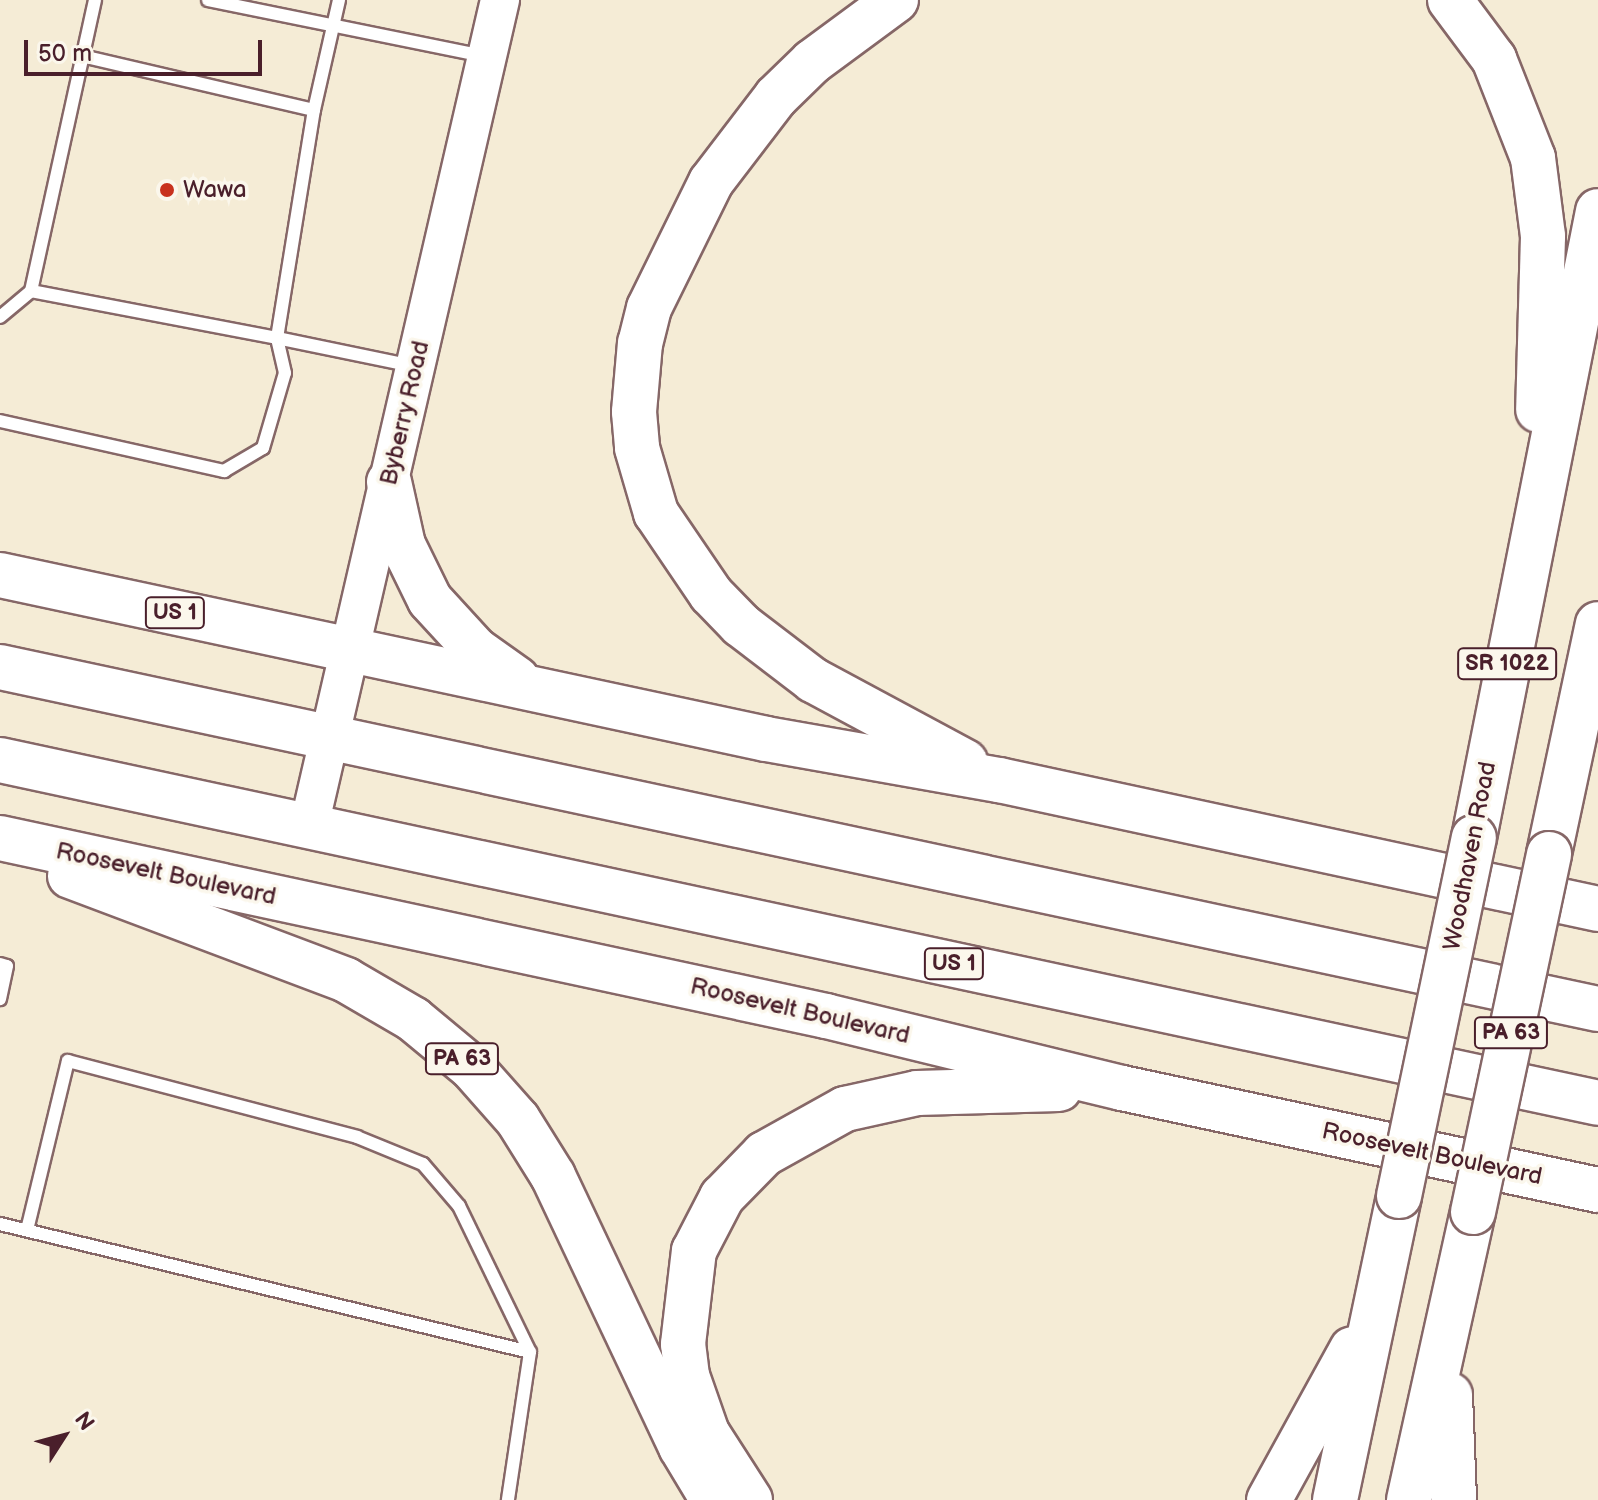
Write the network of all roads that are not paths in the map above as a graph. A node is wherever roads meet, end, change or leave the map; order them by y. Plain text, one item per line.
1 (95, 0) edge
2 (208, 0) edge
3 (339, 0) edge
4 (500, 0) edge
5 (896, 0) edge
6 (1450, 0) edge
7 (333, 27) junction
8 (82, 56) junction
9 (487, 57) junction
10 (314, 110) junction
11 (1598, 211) edge
12 (31, 291) junction
13 (0, 317) edge
14 (277, 338) junction
15 (415, 367) junction
16 (0, 421) edge
17 (389, 482) junction
18 (1541, 490) junction
19 (0, 575) edge
20 (1598, 624) edge
21 (350, 650) junction
22 (0, 667) edge
23 (537, 690) junction
24 (330, 737) junction
25 (0, 760) edge
26 (999, 780) junction
27 (309, 826) junction
28 (0, 838) edge
29 (0, 850) edge
30 (1598, 909) edge
31 (0, 964) edge
32 (0, 999) edge
33 (1598, 1009) edge
34 (1122, 1088) junction
35 (1598, 1103) edge
36 (1598, 1190) edge
37 (0, 1224) edge
38 (27, 1230) junction
39 (1376, 1304) junction
40 (1450, 1310) junction
41 (530, 1352) junction
42 (508, 1500) edge
43 (713, 1500) edge
44 (750, 1500) edge
45 (1269, 1500) edge
46 (1335, 1500) edge
47 (1409, 1500) edge
48 (1454, 1500) edge

1 - 8 lane
2 - 7 lane
3 - 7 lane
4 - 9 main road, Byberry Road
5 - 26 highway
6 - 18 highway
7 - 9 lane
7 - 10 lane
8 - 10 lane
8 - 12 lane
9 - 15 main road, Byberry Road
10 - 14 lane
11 - 18 highway, Woodhaven Road
12 - 13 lane
12 - 14 lane
14 - 15 lane
14 - 16 lane
15 - 17 main road, Byberry Road
17 - 21 main road, Byberry Road
17 - 23 highway
18 - 39 highway, Woodhaven Road / SR 1022, bridge
19 - 21 highway, US 1
20 - 40 highway, PA 63, bridge
21 - 23 highway, US 1
21 - 24 main road, Byberry Road
22 - 24 highway
23 - 26 highway, US 1
24 - 27 main road, Byberry Road
24 - 33 highway
25 - 27 highway, US 1
26 - 30 highway, US 1
27 - 35 highway, US 1
28 - 34 highway, Roosevelt Boulevard
29 - 43 highway, PA 63
31 - 32 lane
34 - 36 highway, Roosevelt Boulevard
34 - 44 highway
37 - 38 lane
38 - 41 lane
38 - 41 lane
39 - 45 highway
39 - 46 highway, Woodhaven Road
40 - 47 highway, PA 63
40 - 48 highway
41 - 42 lane

